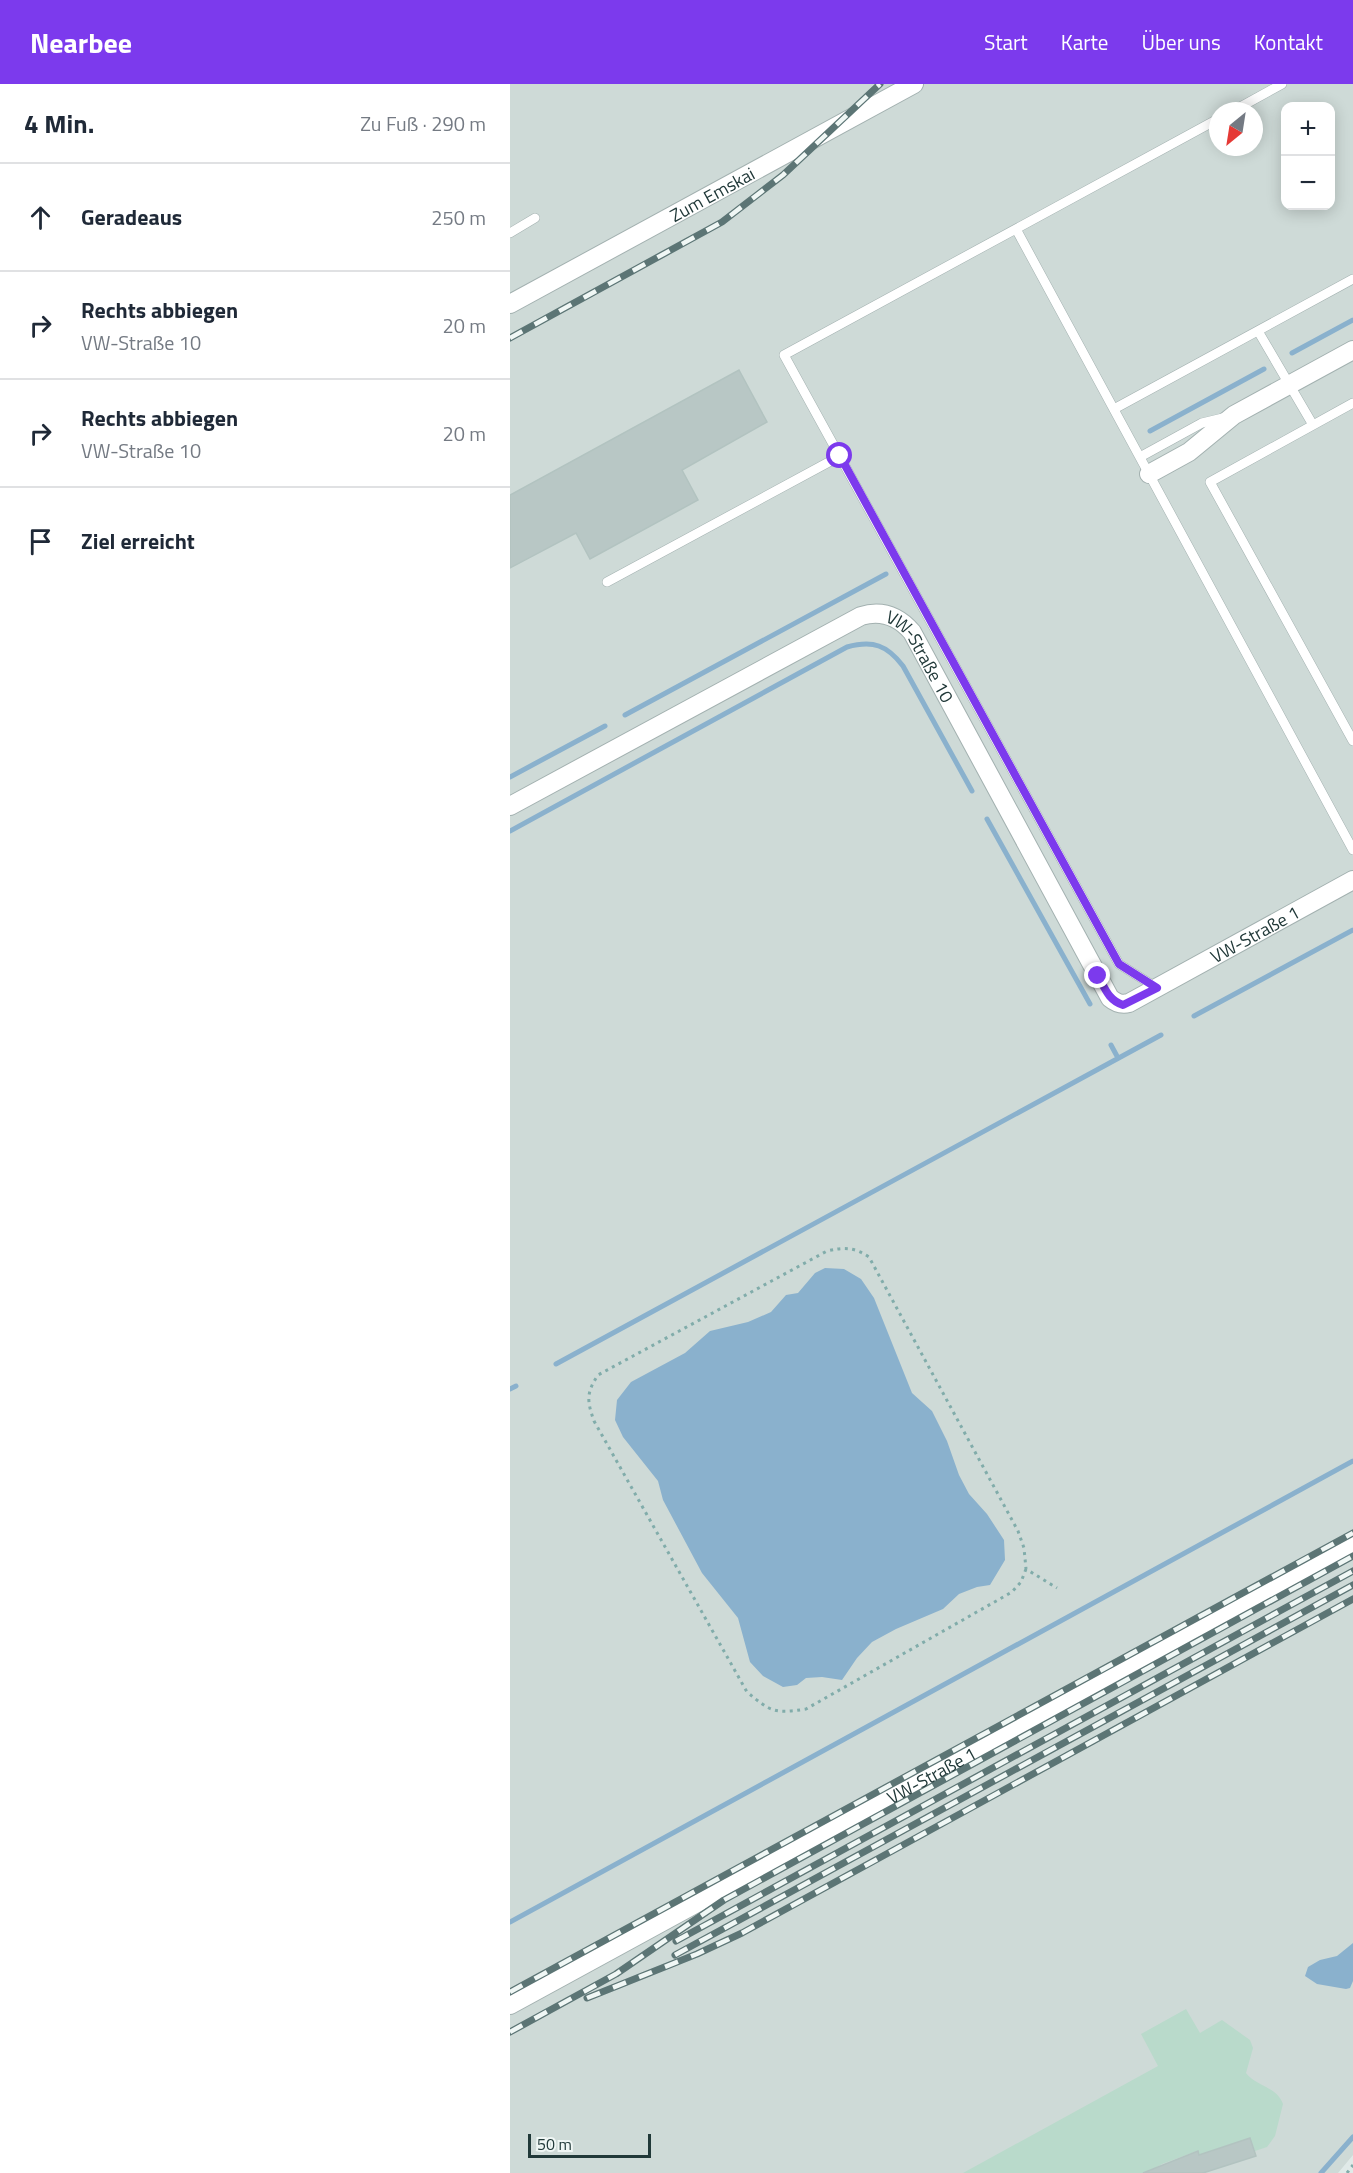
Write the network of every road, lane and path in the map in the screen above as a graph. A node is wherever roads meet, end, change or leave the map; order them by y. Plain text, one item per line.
1 (914, 84) edge
2 (1282, 84) edge
3 (1249, 102) edge
4 (1209, 124) edge
5 (536, 218) dead end
6 (1016, 229) junction
7 (510, 233) edge
8 (1353, 279) edge
9 (510, 304) edge
10 (1258, 331) junction
11 (1353, 350) edge
12 (1289, 385) junction
13 (1353, 404) edge
14 (1114, 409) junction
15 (1234, 415) junction
16 (1313, 425) junction
17 (840, 456) junction
18 (1140, 457) junction
19 (1149, 474) junction
20 (607, 582) dead end
21 (1353, 741) edge
22 (510, 806) edge
23 (1353, 850) edge
24 (1353, 880) edge
25 (1157, 988) junction
26 (1353, 1545) edge
27 (1026, 1569) junction
28 (1058, 1588) dead end
29 (510, 2005) edge
30 (1353, 2165) edge
31 (1347, 2173) edge

1 - 9 street, Zum Emskai
2 - 3 lane
4 - 6 lane
5 - 7 lane
6 - 14 lane
6 - 17 lane
8 - 10 lane
10 - 12 lane
10 - 14 lane
11 - 12 street
12 - 15 street
12 - 16 lane
13 - 16 lane
14 - 18 lane
15 - 18 lane
15 - 19 street
16 - 21 lane
17 - 20 lane
17 - 25 lane
18 - 19 lane
19 - 23 lane
22 - 25 street, VW-Straße 10
24 - 25 street, VW-Straße 1
26 - 29 street, VW-Straße 1
27 - 27 path
27 - 28 path
30 - 31 path

